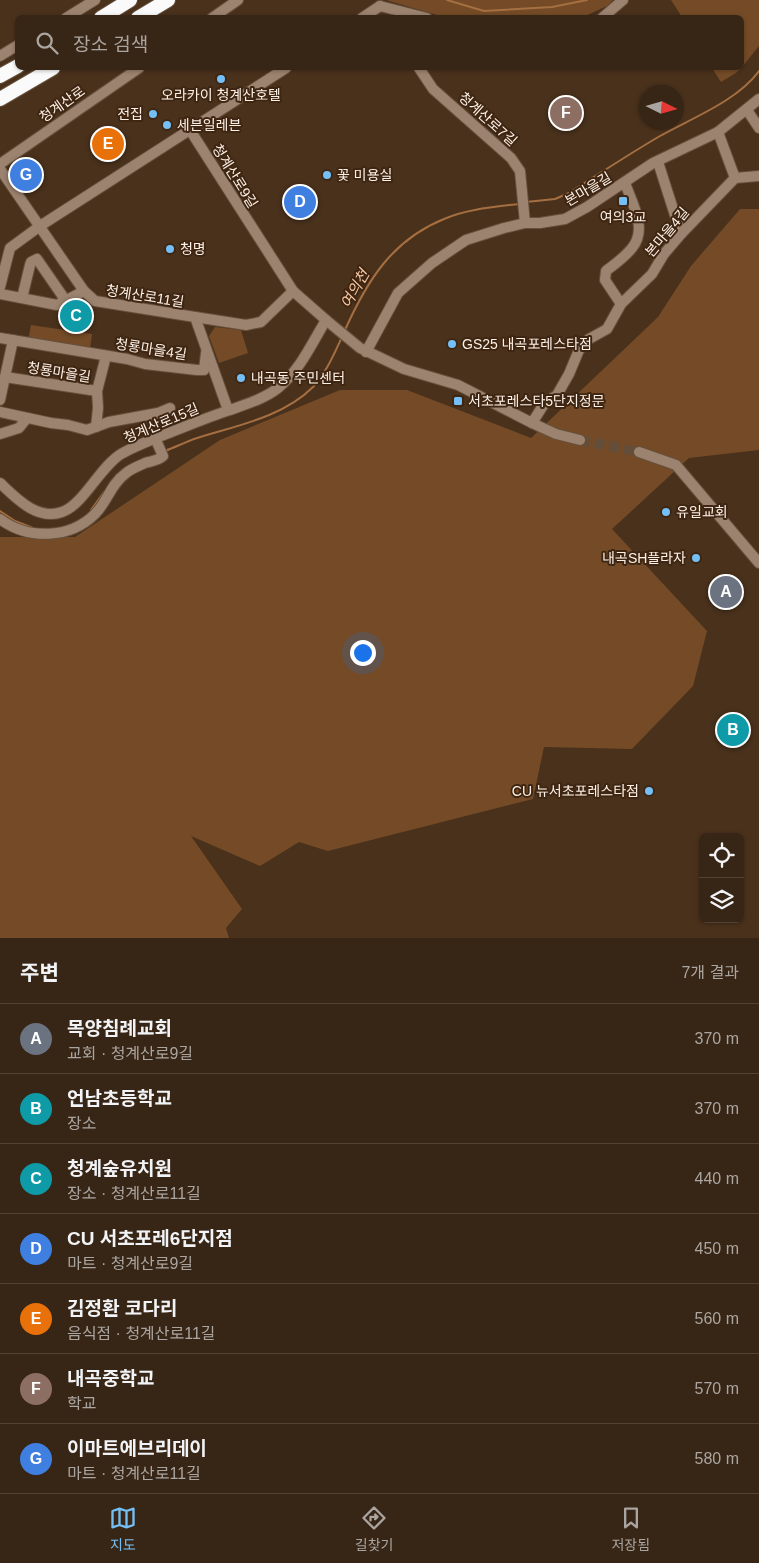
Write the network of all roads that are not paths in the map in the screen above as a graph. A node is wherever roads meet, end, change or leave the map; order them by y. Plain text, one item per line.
1 (95, 0) edge
2 (130, 0) edge
3 (168, 0) edge
4 (238, 0) edge
5 (623, 0) edge
6 (378, 3) edge
7 (71, 15) edge
8 (106, 15) edge
9 (143, 15) edge
10 (216, 15) edge
11 (365, 15) edge
12 (386, 15) edge
13 (417, 15) edge
14 (606, 15) edge
15 (15, 47) edge
16 (0, 56) edge
17 (15, 68) edge
18 (50, 70) edge
19 (136, 70) edge
20 (283, 70) edge
21 (420, 70) edge
22 (0, 76) edge
23 (0, 99) edge
24 (759, 100) edge
25 (747, 110) junction
26 (759, 128) edge
27 (190, 130) junction
28 (718, 132) junction
29 (658, 162) junction
30 (0, 164) edge
31 (0, 169) edge
32 (759, 176) edge
33 (739, 178) junction
34 (625, 183) junction
35 (525, 219) junction
36 (40, 226) junction
37 (681, 234) junction
38 (0, 287) edge
39 (84, 291) junction
40 (293, 291) junction
41 (0, 294) edge
42 (22, 298) junction
43 (66, 301) junction
44 (621, 304) junction
45 (194, 317) junction
46 (327, 322) junction
47 (0, 338) edge
48 (13, 340) junction
49 (363, 350) junction
50 (206, 352) junction
51 (106, 356) junction
52 (5, 377) junction
53 (97, 391) junction
54 (0, 400) edge
55 (170, 408) dead end
56 (228, 410) junction
57 (0, 412) edge
58 (27, 418) junction
59 (532, 423) junction
60 (96, 426) junction
61 (0, 434) edge
62 (156, 438) junction
63 (580, 440) tunnel mouth
64 (639, 452) tunnel mouth
65 (0, 483) edge
66 (0, 519) edge
67 (759, 563) edge

1 - 7 street
2 - 8 highway
3 - 9 highway
4 - 10 street
5 - 14 street
6 - 11 street
6 - 12 street
6 - 13 street
15 - 16 street
17 - 22 highway
18 - 23 highway
19 - 30 street, 청계산로
20 - 27 street
21 - 35 street, 청계산로7길
24 - 25 street, 본마을길
25 - 26 street
25 - 28 street, 본마을길
27 - 36 street
27 - 40 street, 청계산로9길
28 - 29 street, 본마을길
28 - 33 street
29 - 34 street, 본마을길
29 - 37 street
31 - 36 street, 청계산로11길
32 - 33 street
33 - 37 street, 본마을4길
34 - 35 street, 본마을길
34 - 44 street
35 - 49 street
36 - 38 street
36 - 39 street, 청계산로11길
37 - 44 street, 본마을4길
39 - 43 street
39 - 45 street, 청계산로11길
40 - 45 street, 청계산로11길
40 - 46 street, 청계산로9길
41 - 42 street
42 - 43 street
42 - 43 street
44 - 59 street
45 - 50 street, 청계산로11길
46 - 49 street, 청계산로9길
46 - 56 street, 청계산로15길
47 - 48 street, 청룡마을4길
48 - 51 street, 청룡마을4길
48 - 52 street
49 - 59 street
50 - 51 street, 청룡마을4길
50 - 56 street, 청계산로11길
51 - 53 street, 청룡마을4길
52 - 53 street, 청룡마을길
52 - 54 street
53 - 60 street, 청룡마을길
55 - 60 street
56 - 62 street, 청계산로15길
57 - 58 street
58 - 60 street
58 - 61 street
59 - 63 street
62 - 65 street, 청계산로15길
62 - 66 street
64 - 67 street

